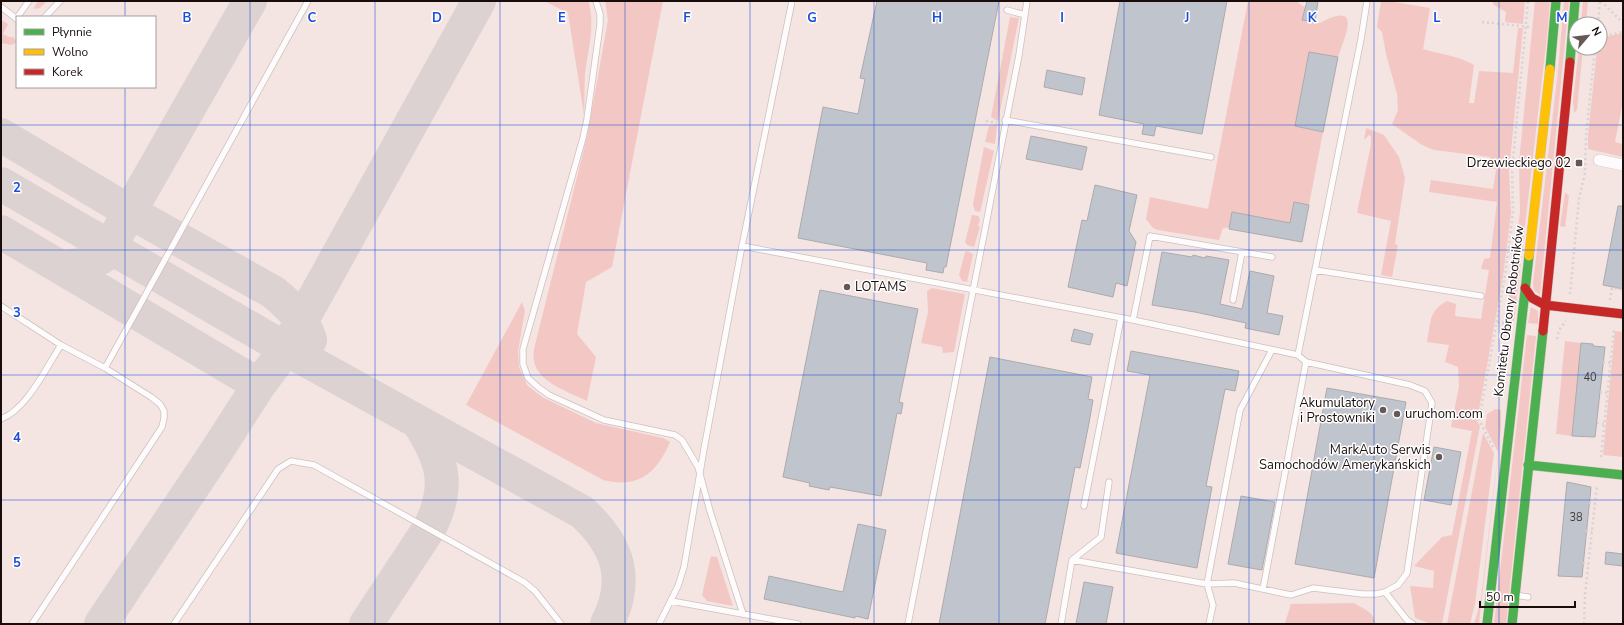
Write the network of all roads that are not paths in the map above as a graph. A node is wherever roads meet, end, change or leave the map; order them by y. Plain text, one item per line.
1 (29, 1) edge
2 (60, 1) edge
3 (308, 1) edge
4 (596, 1) edge
5 (792, 1) edge
6 (1027, 1) edge
7 (1367, 1) edge
8 (1556, 1) edge
9 (1575, 1) edge
10 (1, 7) edge
11 (1007, 10) dead end
12 (1025, 14) junction
13 (18, 16) edge
14 (46, 16) edge
15 (16, 19) edge
16 (1005, 120) junction
17 (1211, 157) dead end
18 (1599, 160) dead end
19 (1623, 165) edge
20 (742, 246) junction
21 (1242, 252) junction
22 (1272, 257) dead end
23 (1315, 270) junction
24 (1525, 288) junction
25 (974, 289) junction
26 (1481, 296) dead end
27 (1233, 300) dead end
28 (1545, 305) junction
29 (1, 306) edge
30 (1623, 314) edge
31 (1121, 318) junction
32 (1133, 320) junction
33 (61, 345) junction
34 (1272, 350) junction
35 (1298, 355) junction
36 (1306, 362) junction
37 (105, 368) junction
38 (1, 419) edge
39 (1528, 465) junction
40 (700, 474) junction
41 (1623, 475) edge
42 (1109, 482) dead end
43 (1084, 506) dead end
44 (1072, 560) junction
45 (1207, 584) junction
46 (1263, 589) junction
47 (1385, 592) junction
48 (1515, 595) junction
49 (1528, 597) dead end
50 (671, 601) junction
51 (743, 614) junction
52 (32, 624) edge
53 (174, 624) edge
54 (561, 624) edge
55 (660, 624) edge
56 (798, 624) edge
57 (908, 624) edge
58 (1061, 624) edge
59 (1209, 624) edge
60 (1413, 624) edge
61 (1487, 624) edge
62 (1512, 624) edge

1 - 13 lane
2 - 14 lane
3 - 37 lane
4 - 40 lane
5 - 20 lane
6 - 12 lane
7 - 23 lane
8 - 24 street, Komitetu Obrony Robotników
9 - 28 street
10 - 15 lane
11 - 12 lane
12 - 16 lane
16 - 17 lane
16 - 25 lane
18 - 19 street
20 - 25 lane
20 - 40 lane
21 - 22 lane
21 - 27 lane
21 - 32 lane
23 - 26 lane
23 - 35 lane
24 - 28 street
24 - 61 street, Komitetu Obrony Robotników
25 - 31 lane
25 - 57 lane
28 - 30 street
28 - 39 street
29 - 33 lane
31 - 32 lane
31 - 43 lane
32 - 34 lane
33 - 37 lane
33 - 38 lane
34 - 35 lane
34 - 45 lane
35 - 36 lane
36 - 46 lane
36 - 47 lane
37 - 52 lane
39 - 41 street
39 - 48 street
40 - 50 lane
40 - 51 lane
42 - 44 lane
44 - 45 lane
44 - 58 lane
45 - 46 lane
45 - 59 lane
46 - 47 lane
47 - 60 lane
48 - 49 lane
48 - 62 street
50 - 51 lane
50 - 55 lane
51 - 56 lane
53 - 54 lane

